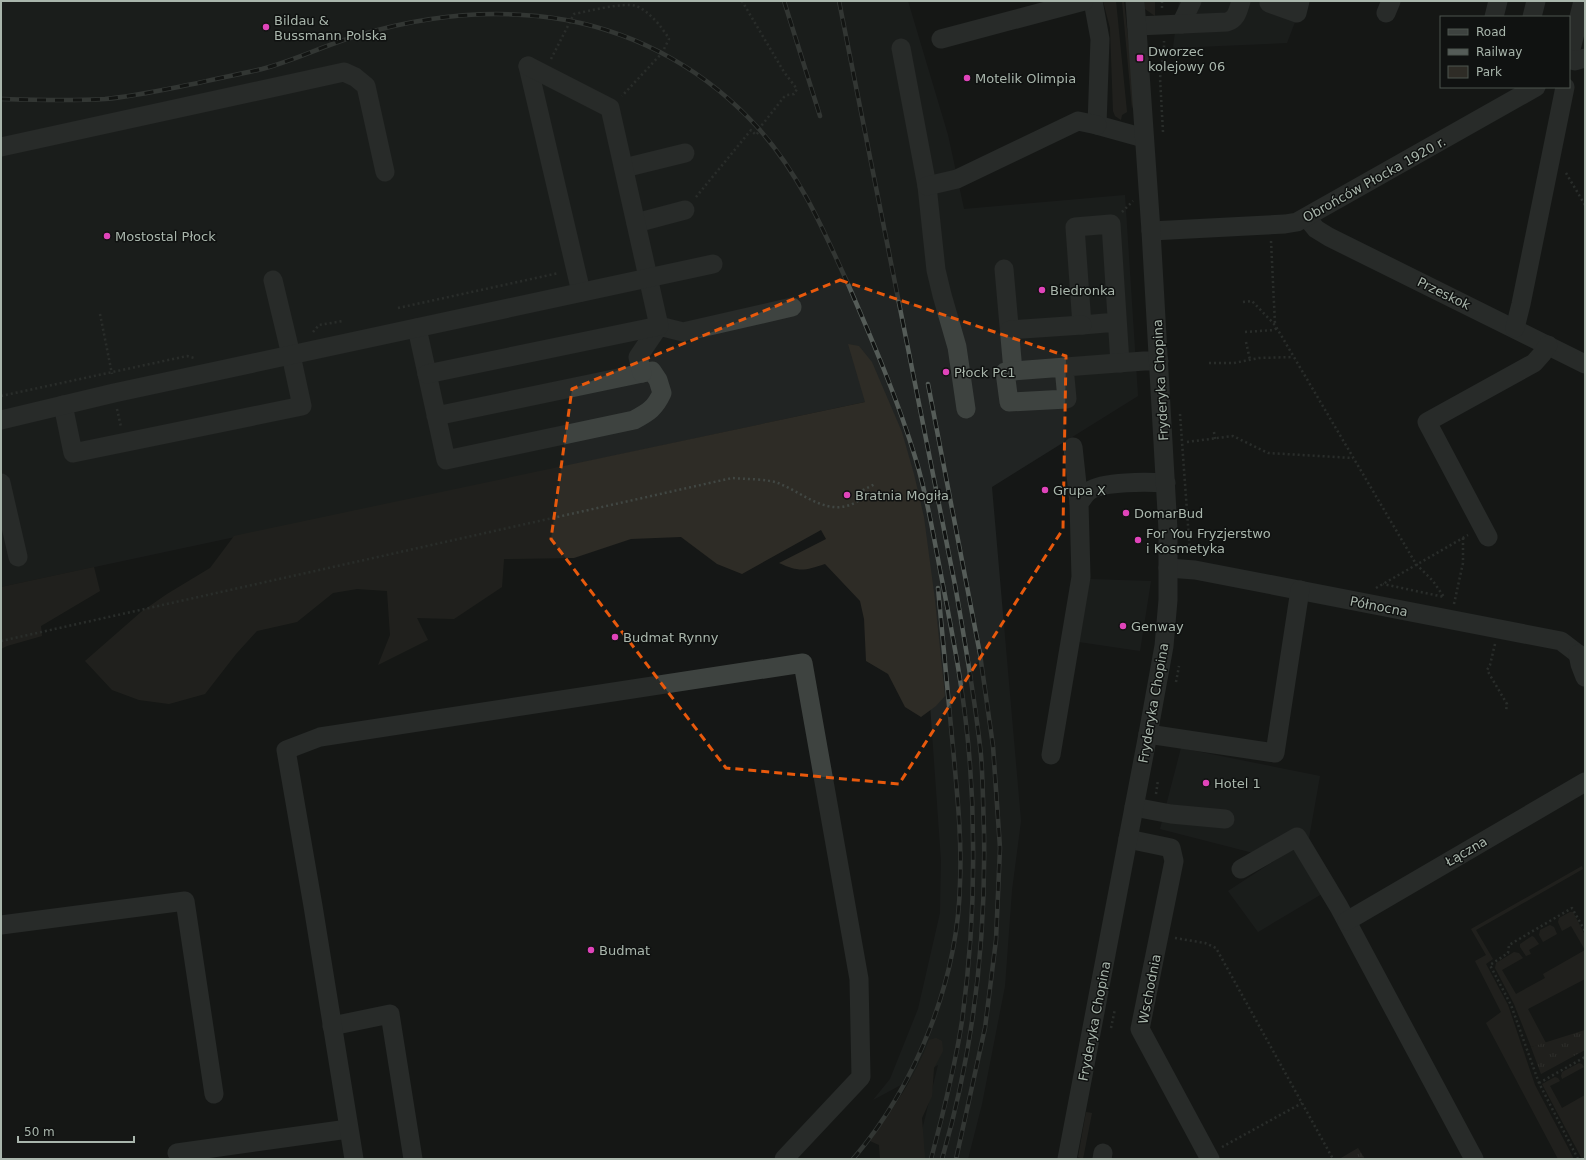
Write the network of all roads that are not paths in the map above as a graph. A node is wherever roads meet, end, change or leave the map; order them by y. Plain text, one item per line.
1 (1084, 1) edge
2 (1093, 1) edge
3 (1135, 1) edge
4 (1192, 1) edge
5 (1241, 1) edge
6 (1300, 1) edge
7 (1498, 1) edge
8 (1536, 1) edge
9 (1583, 1) edge
10 (1269, 3) dead end
11 (1494, 16) edge
12 (1532, 16) edge
13 (1181, 24) junction
14 (1137, 26) junction
15 (940, 39) dead end
16 (901, 48) dead end
17 (1570, 54) edge
18 (1570, 58) edge
19 (1585, 58) edge
20 (1565, 88) edge
21 (1526, 89) edge
22 (1097, 125) junction
23 (1144, 138) junction
24 (1, 147) edge
25 (685, 153) dead end
26 (624, 168) junction
27 (385, 172) dead end
28 (927, 186) junction
29 (685, 210) road end
30 (1307, 218) junction
31 (636, 223) junction
32 (1151, 231) junction
33 (713, 264) dead end
34 (1004, 269) dead end
35 (648, 278) junction
36 (273, 280) dead end
37 (581, 292) junction
38 (792, 307) dead end
39 (1117, 322) junction
40 (1082, 325) junction
41 (659, 326) junction
42 (417, 328) junction
43 (1515, 328) junction
44 (1010, 330) junction
45 (1548, 345) junction
46 (291, 355) junction
47 (1159, 361) junction
48 (1584, 362) edge
49 (1120, 363) junction
50 (1064, 367) junction
51 (1013, 371) junction
52 (642, 373) junction
53 (427, 374) junction
54 (63, 405) junction
55 (966, 409) dead end
56 (436, 416) junction
57 (1, 420) edge
58 (1073, 447) dead end
59 (1, 483) edge
60 (1166, 483) junction
61 (1079, 503) junction
62 (1485, 532) road end
63 (18, 557) dead end
64 (1168, 568) junction
65 (1300, 590) junction
66 (1582, 653) edge
67 (1585, 678) edge
68 (1148, 734) junction
69 (1051, 755) dead end
70 (1585, 782) edge
71 (1134, 807) junction
72 (1224, 819) dead end
73 (1128, 839) junction
74 (1241, 869) dead end
75 (1347, 921) junction
76 (1, 925) edge
77 (332, 1026) junction
78 (214, 1094) dead end
79 (348, 1129) junction
80 (177, 1153) dead end
81 (1214, 1154) edge
82 (354, 1159) edge
83 (413, 1159) edge
84 (784, 1159) edge
85 (1067, 1159) edge
86 (1474, 1159) edge

1 - 15 street
2 - 22 street
3 - 14 street, Fryderyka Chopina
4 - 13 street
5 - 13 street
6 - 10 street
7 - 11 street
8 - 12 street
9 - 17 street
13 - 14 street
14 - 23 street, Fryderyka Chopina
16 - 28 street
18 - 19 street
20 - 43 street
21 - 30 street, Obrońców Płocka 1920 r.
22 - 23 street
22 - 28 street
23 - 32 street, Fryderyka Chopina
24 - 27 street
25 - 26 street
26 - 31 street
26 - 37 street
28 - 55 street
29 - 31 street
30 - 32 street, Obrońców Płocka 1920 r.
30 - 43 street, Przeskok
31 - 35 street
32 - 47 street, Fryderyka Chopina
33 - 35 street
34 - 44 street
35 - 37 street
35 - 41 street
36 - 46 street
37 - 42 street
38 - 41 street
39 - 40 street
39 - 40 street
39 - 49 street
40 - 44 street
41 - 52 street
41 - 53 street
42 - 46 street
42 - 53 street
43 - 45 street, Przeskok
44 - 51 street
45 - 48 street, Przeskok
45 - 62 street
46 - 54 street
46 - 54 street
47 - 49 street
47 - 60 street, Fryderyka Chopina
49 - 50 street
50 - 51 street
50 - 51 street
52 - 56 street
52 - 56 street
53 - 56 street
54 - 57 street
58 - 61 street
59 - 63 street
60 - 61 street
60 - 64 street, Fryderyka Chopina
61 - 69 street
64 - 65 street, Północna
64 - 68 street, Fryderyka Chopina
65 - 66 street, Północna
65 - 68 street
66 - 67 street
68 - 71 street, Fryderyka Chopina
70 - 75 street, Łączna
71 - 72 street
71 - 73 street, Fryderyka Chopina
73 - 81 street, Wschodnia
73 - 85 street, Fryderyka Chopina
74 - 75 street
75 - 86 street
76 - 78 street
77 - 79 street
77 - 83 street
77 - 84 street
79 - 80 street
79 - 82 street

